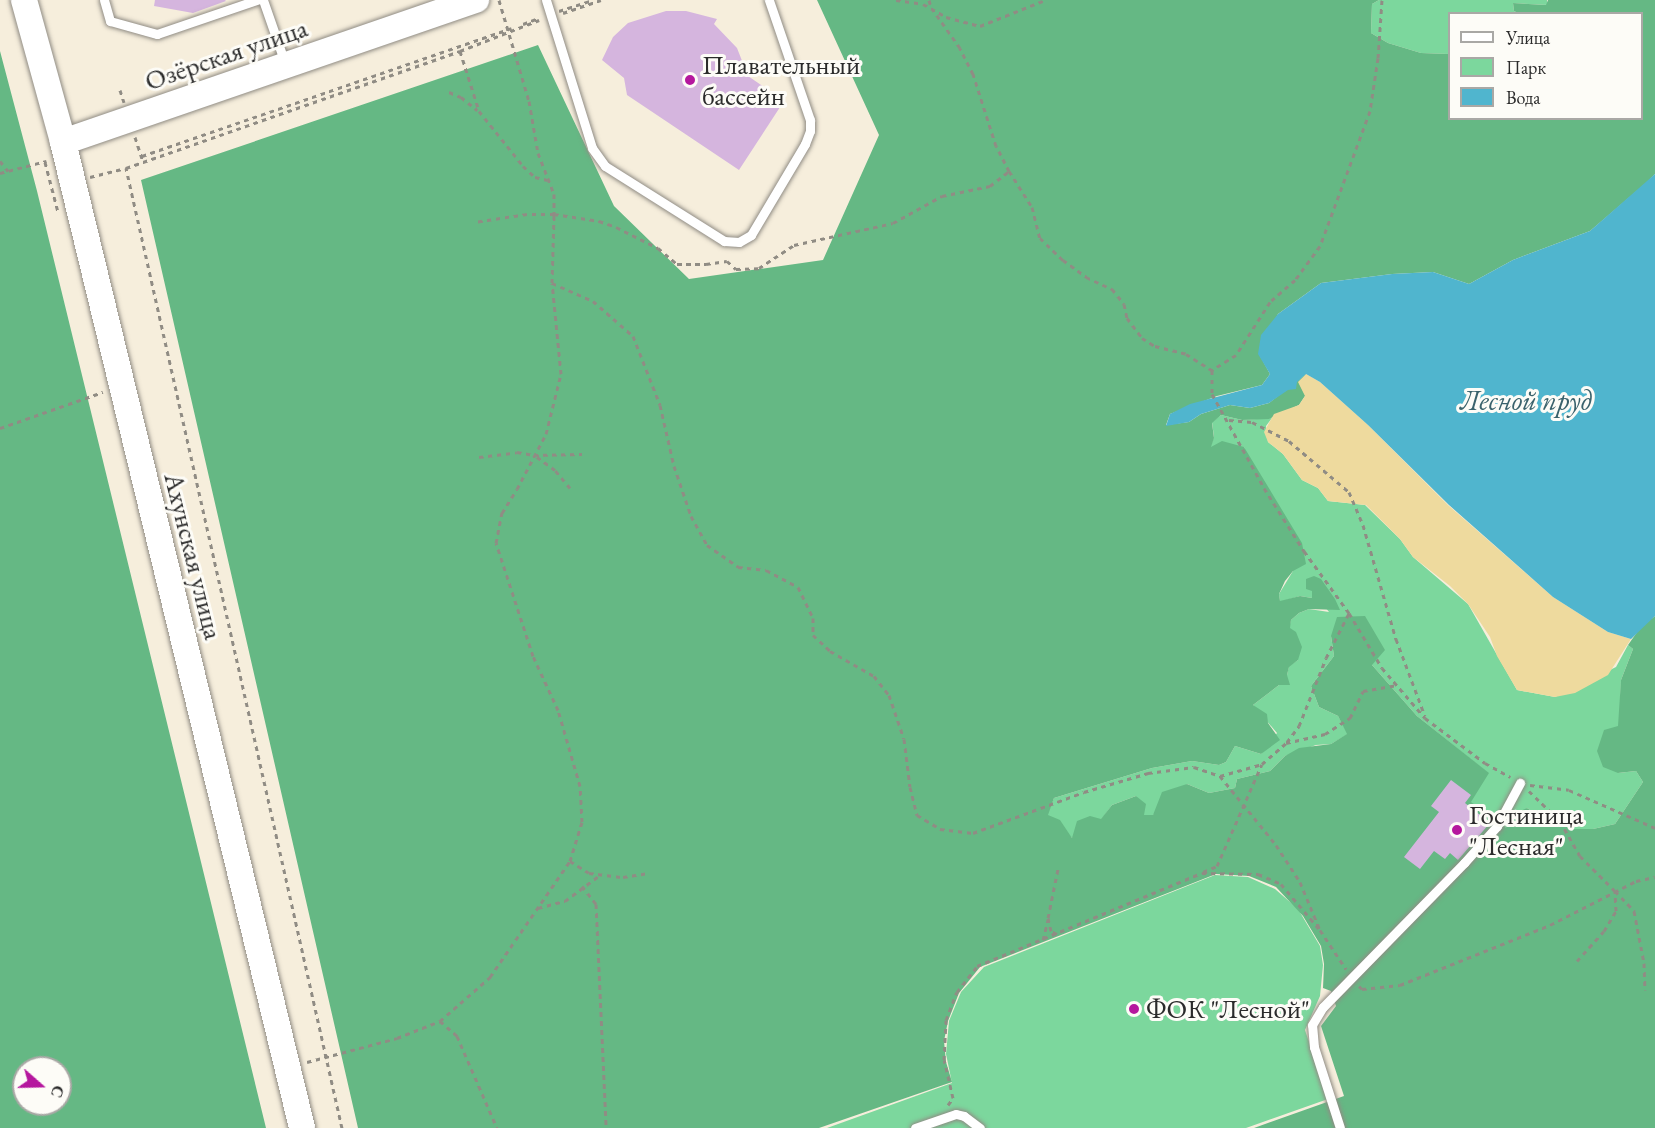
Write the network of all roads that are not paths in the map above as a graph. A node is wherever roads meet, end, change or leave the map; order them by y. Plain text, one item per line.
1 (24, 0) edge
2 (104, 0) edge
3 (257, 0) edge
4 (263, 0) edge
5 (476, 0) edge
6 (546, 0) edge
7 (769, 0) edge
8 (285, 65) junction
9 (63, 142) junction
10 (1520, 783) road end
11 (302, 1128) edge
12 (915, 1128) edge
13 (980, 1128) edge
14 (1340, 1128) edge

1 - 9 main road, Ахунская улица
2 - 3 lane
4 - 8 lane
5 - 8 main road, Озёрская улица
6 - 7 lane
8 - 9 main road, Озёрская улица
9 - 11 main road, Ахунская улица
10 - 14 lane
12 - 13 lane

